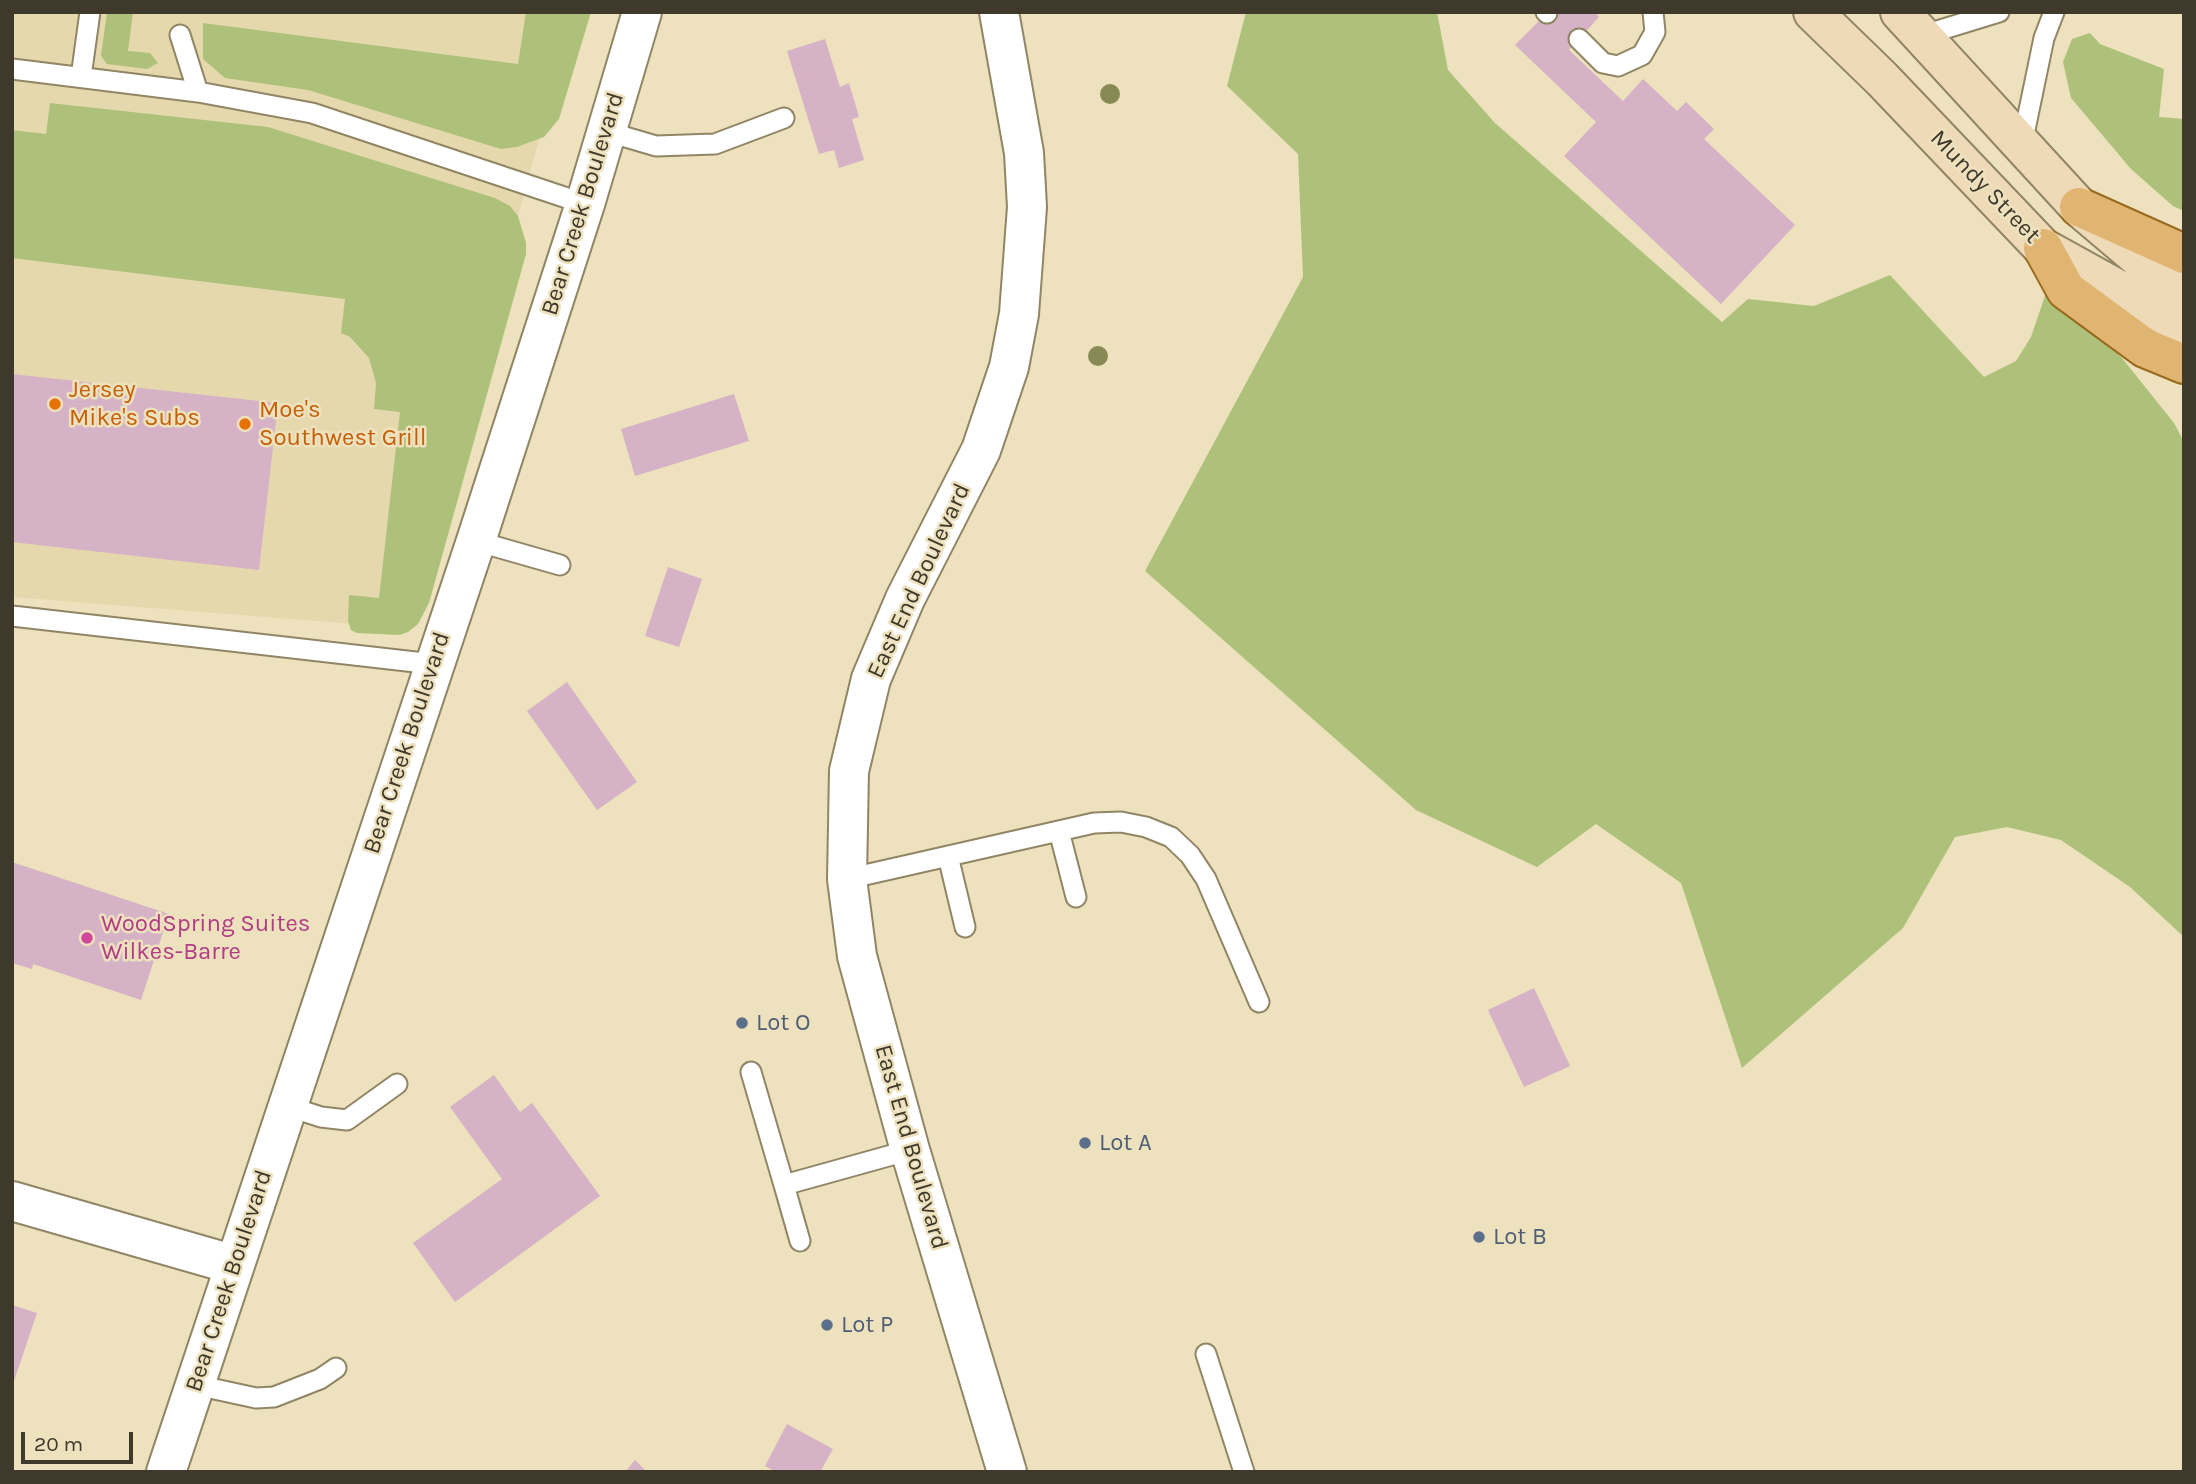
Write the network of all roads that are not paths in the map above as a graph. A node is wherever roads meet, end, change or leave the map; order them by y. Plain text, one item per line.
1 (90, 12) edge
2 (642, 12) edge
3 (999, 12) edge
4 (1653, 12) edge
5 (1813, 12) edge
6 (1999, 12) edge
7 (2054, 12) edge
8 (1914, 20) edge
9 (180, 35) dead end
10 (1579, 39) dead end
11 (12, 69) edge
12 (81, 77) junction
13 (198, 92) junction
14 (784, 118) dead end
15 (605, 131) junction
16 (2022, 144) junction
17 (585, 204) junction
18 (2079, 207) junction
19 (2043, 248) junction
20 (2184, 254) edge
21 (2184, 287) edge
22 (2184, 326) edge
23 (2184, 364) edge
24 (476, 541) junction
25 (559, 565) dead end
26 (12, 616) edge
27 (433, 664) junction
28 (1059, 831) junction
29 (948, 856) junction
30 (846, 879) junction
31 (1076, 897) dead end
32 (965, 927) dead end
33 (1259, 1002) dead end
34 (751, 1072) dead end
35 (397, 1084) dead end
36 (287, 1106) junction
37 (910, 1150) junction
38 (784, 1185) junction
39 (12, 1201) edge
40 (800, 1241) dead end
41 (234, 1265) junction
42 (1206, 1354) dead end
43 (336, 1368) dead end
44 (196, 1385) junction
45 (166, 1472) edge
46 (1007, 1472) edge
47 (1244, 1472) edge

1 - 12 lane
2 - 15 street, Bear Creek Boulevard
3 - 30 street, East End Boulevard
4 - 10 lane
5 - 19 main road, Mundy Street
6 - 8 lane
7 - 16 lane
8 - 16 main road
9 - 13 lane
11 - 12 lane
12 - 13 lane
13 - 17 lane
14 - 15 lane
15 - 17 street, Bear Creek Boulevard
16 - 18 main road
17 - 24 street, Bear Creek Boulevard
18 - 20 main road
18 - 21 main road
19 - 22 main road, Mundy Street
19 - 23 main road
24 - 25 lane
24 - 27 street, Bear Creek Boulevard
26 - 27 lane
27 - 36 street, Bear Creek Boulevard
28 - 29 lane
28 - 31 lane
28 - 33 lane
29 - 30 lane
29 - 32 lane
30 - 37 street, East End Boulevard
34 - 38 lane
35 - 36 lane
36 - 41 street, Bear Creek Boulevard
37 - 38 lane
37 - 46 street, East End Boulevard
38 - 40 lane
39 - 41 street
41 - 44 street, Bear Creek Boulevard
42 - 47 lane
43 - 44 lane
44 - 45 street, Bear Creek Boulevard

